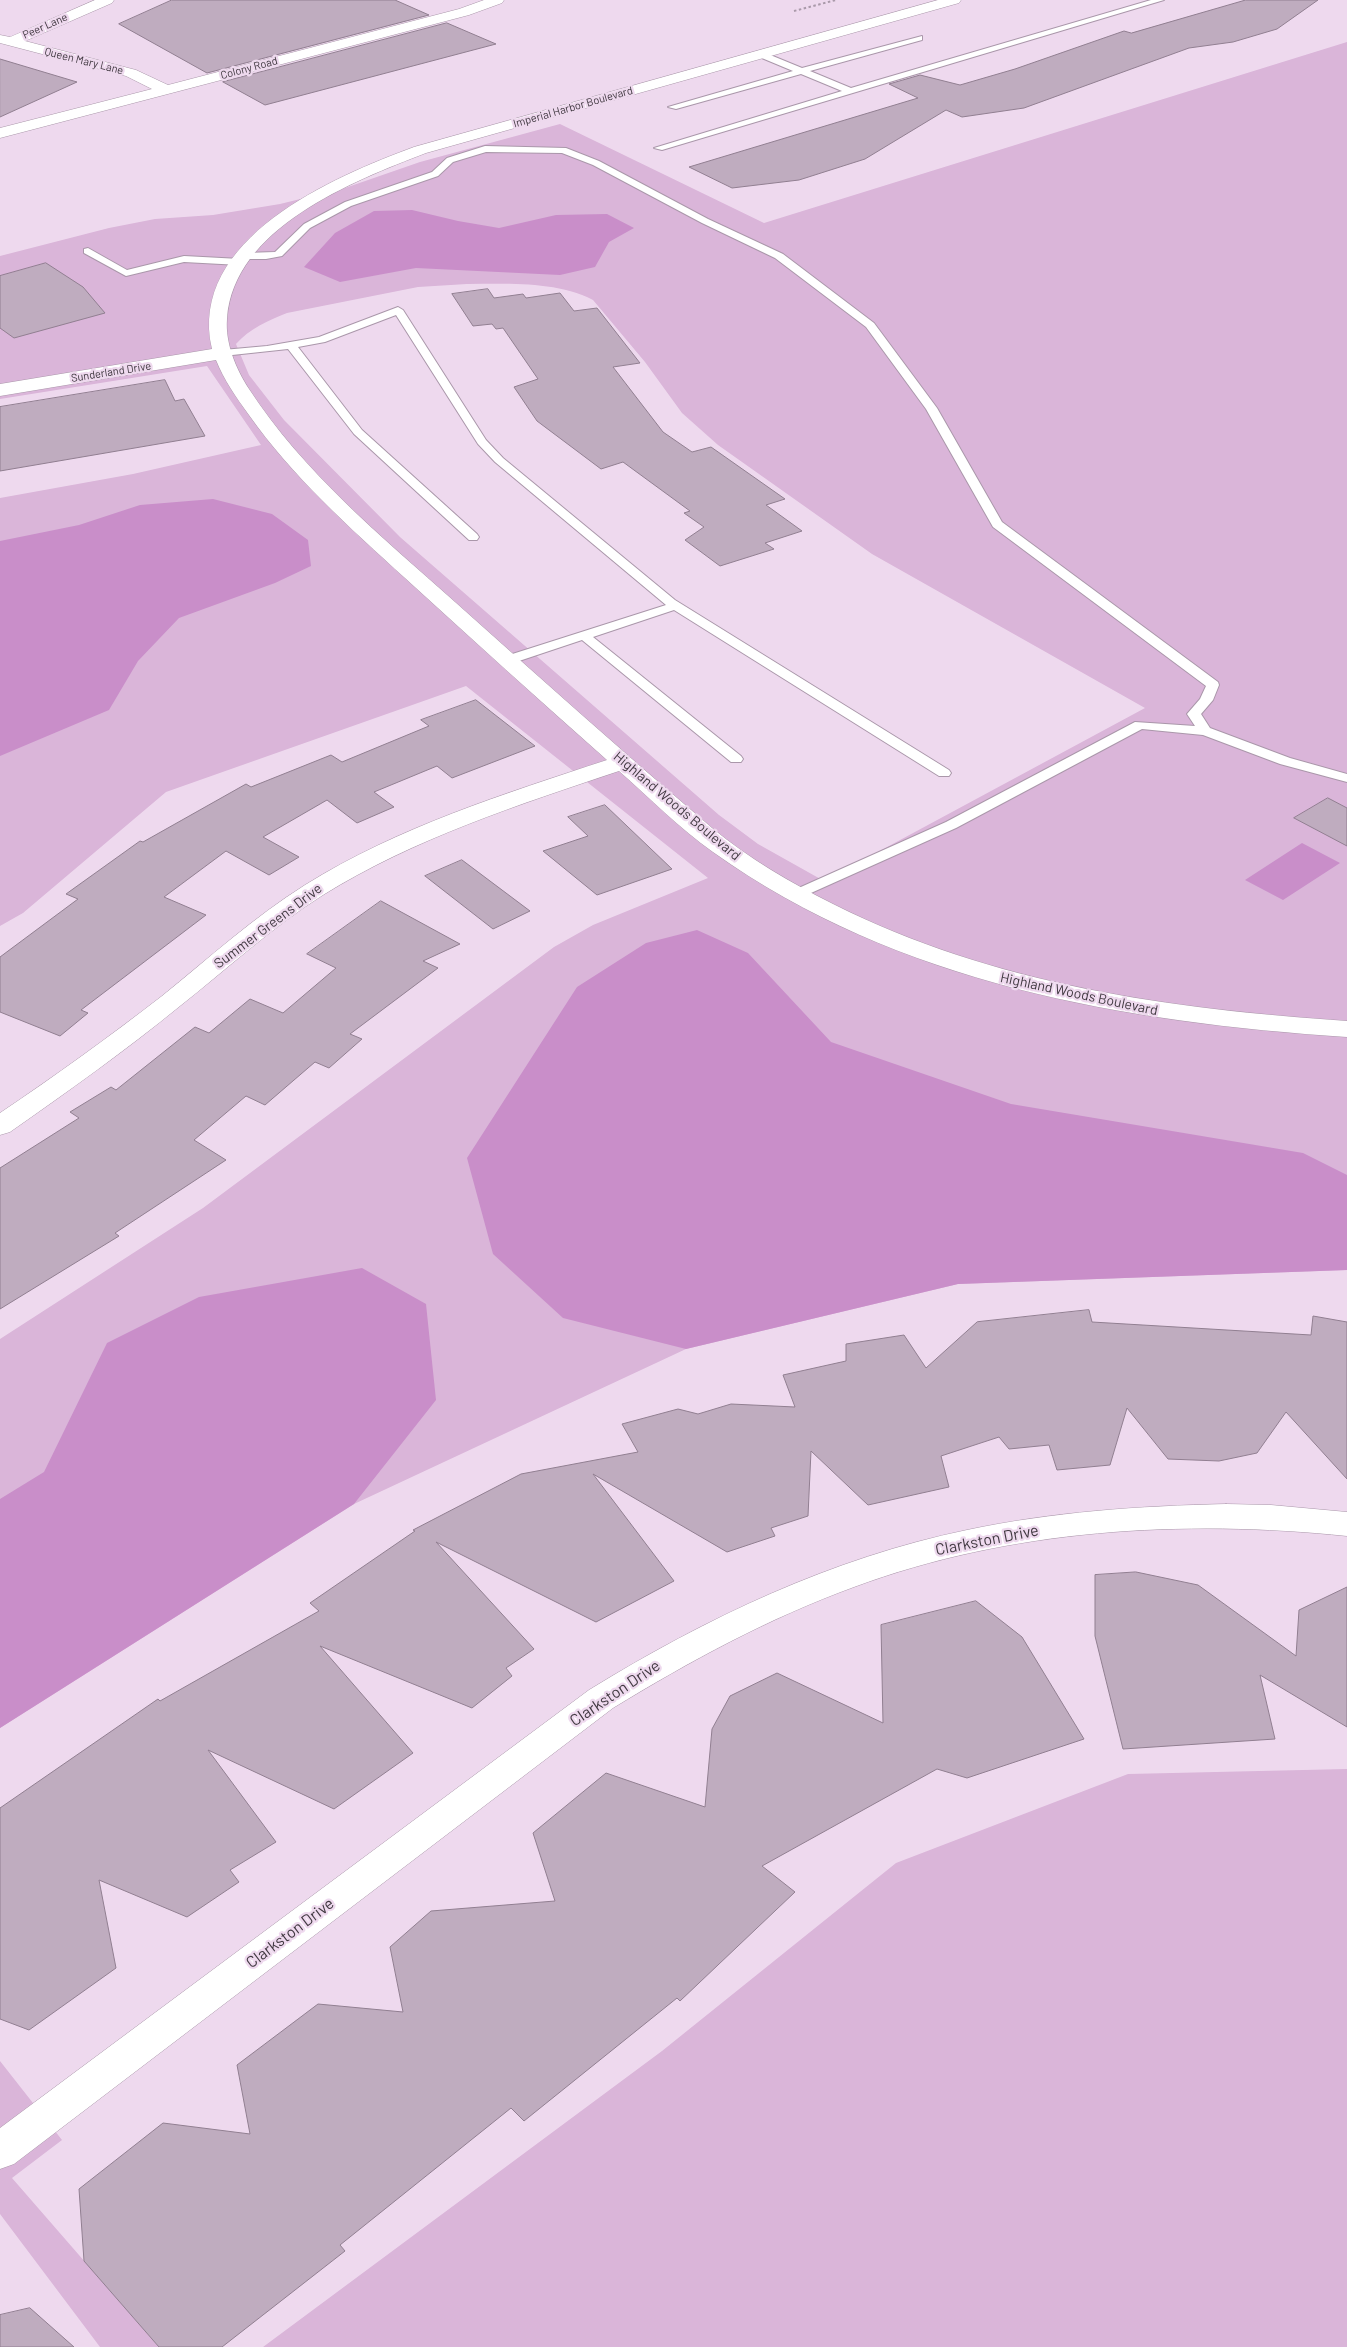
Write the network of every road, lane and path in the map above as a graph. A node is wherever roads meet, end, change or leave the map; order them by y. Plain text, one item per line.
1 (107, 0) edge
2 (497, 0) edge
3 (836, 0) edge
4 (954, 0) edge
5 (1160, 0) edge
6 (794, 11) dead end
7 (919, 38) dead end
8 (6, 40) edge
9 (760, 54) junction
10 (800, 71) junction
11 (165, 89) junction
12 (850, 91) junction
13 (673, 107) dead end
14 (0, 133) edge
15 (659, 148) dead end
16 (88, 251) dead end
17 (238, 266) junction
18 (291, 345) junction
19 (223, 353) junction
20 (0, 390) edge
21 (473, 537) dead end
22 (675, 606) junction
23 (584, 636) junction
24 (508, 660) junction
25 (1205, 731) junction
26 (736, 759) dead end
27 (623, 762) junction
28 (944, 772) dead end
29 (1347, 778) edge
30 (798, 894) junction
31 (1347, 1029) edge
32 (0, 1126) edge
33 (1347, 1524) edge
34 (0, 2151) edge

1 - 8 street, Peer Lane
2 - 11 street, Colony Road
3 - 6 path
4 - 9 street, Imperial Harbor Boulevard
5 - 12 lane
7 - 10 lane
8 - 11 street, Queen Mary Lane
9 - 10 lane
9 - 17 street, Imperial Harbor Boulevard
10 - 12 lane
10 - 13 lane
11 - 14 street, Colony Road
12 - 15 lane
16 - 17 lane
17 - 19 street, Highland Woods Boulevard
17 - 25 lane
18 - 19 lane
18 - 21 lane
18 - 22 lane
19 - 20 street, Sunderland Drive
19 - 24 street, Highland Woods Boulevard
22 - 23 lane
22 - 28 lane
23 - 24 lane
23 - 26 lane
24 - 27 street, Highland Woods Boulevard
25 - 29 lane
25 - 30 lane
27 - 30 street, Highland Woods Boulevard
27 - 32 street, Summer Greens Drive
30 - 31 street, Highland Woods Boulevard
33 - 34 street, Clarkston Drive

